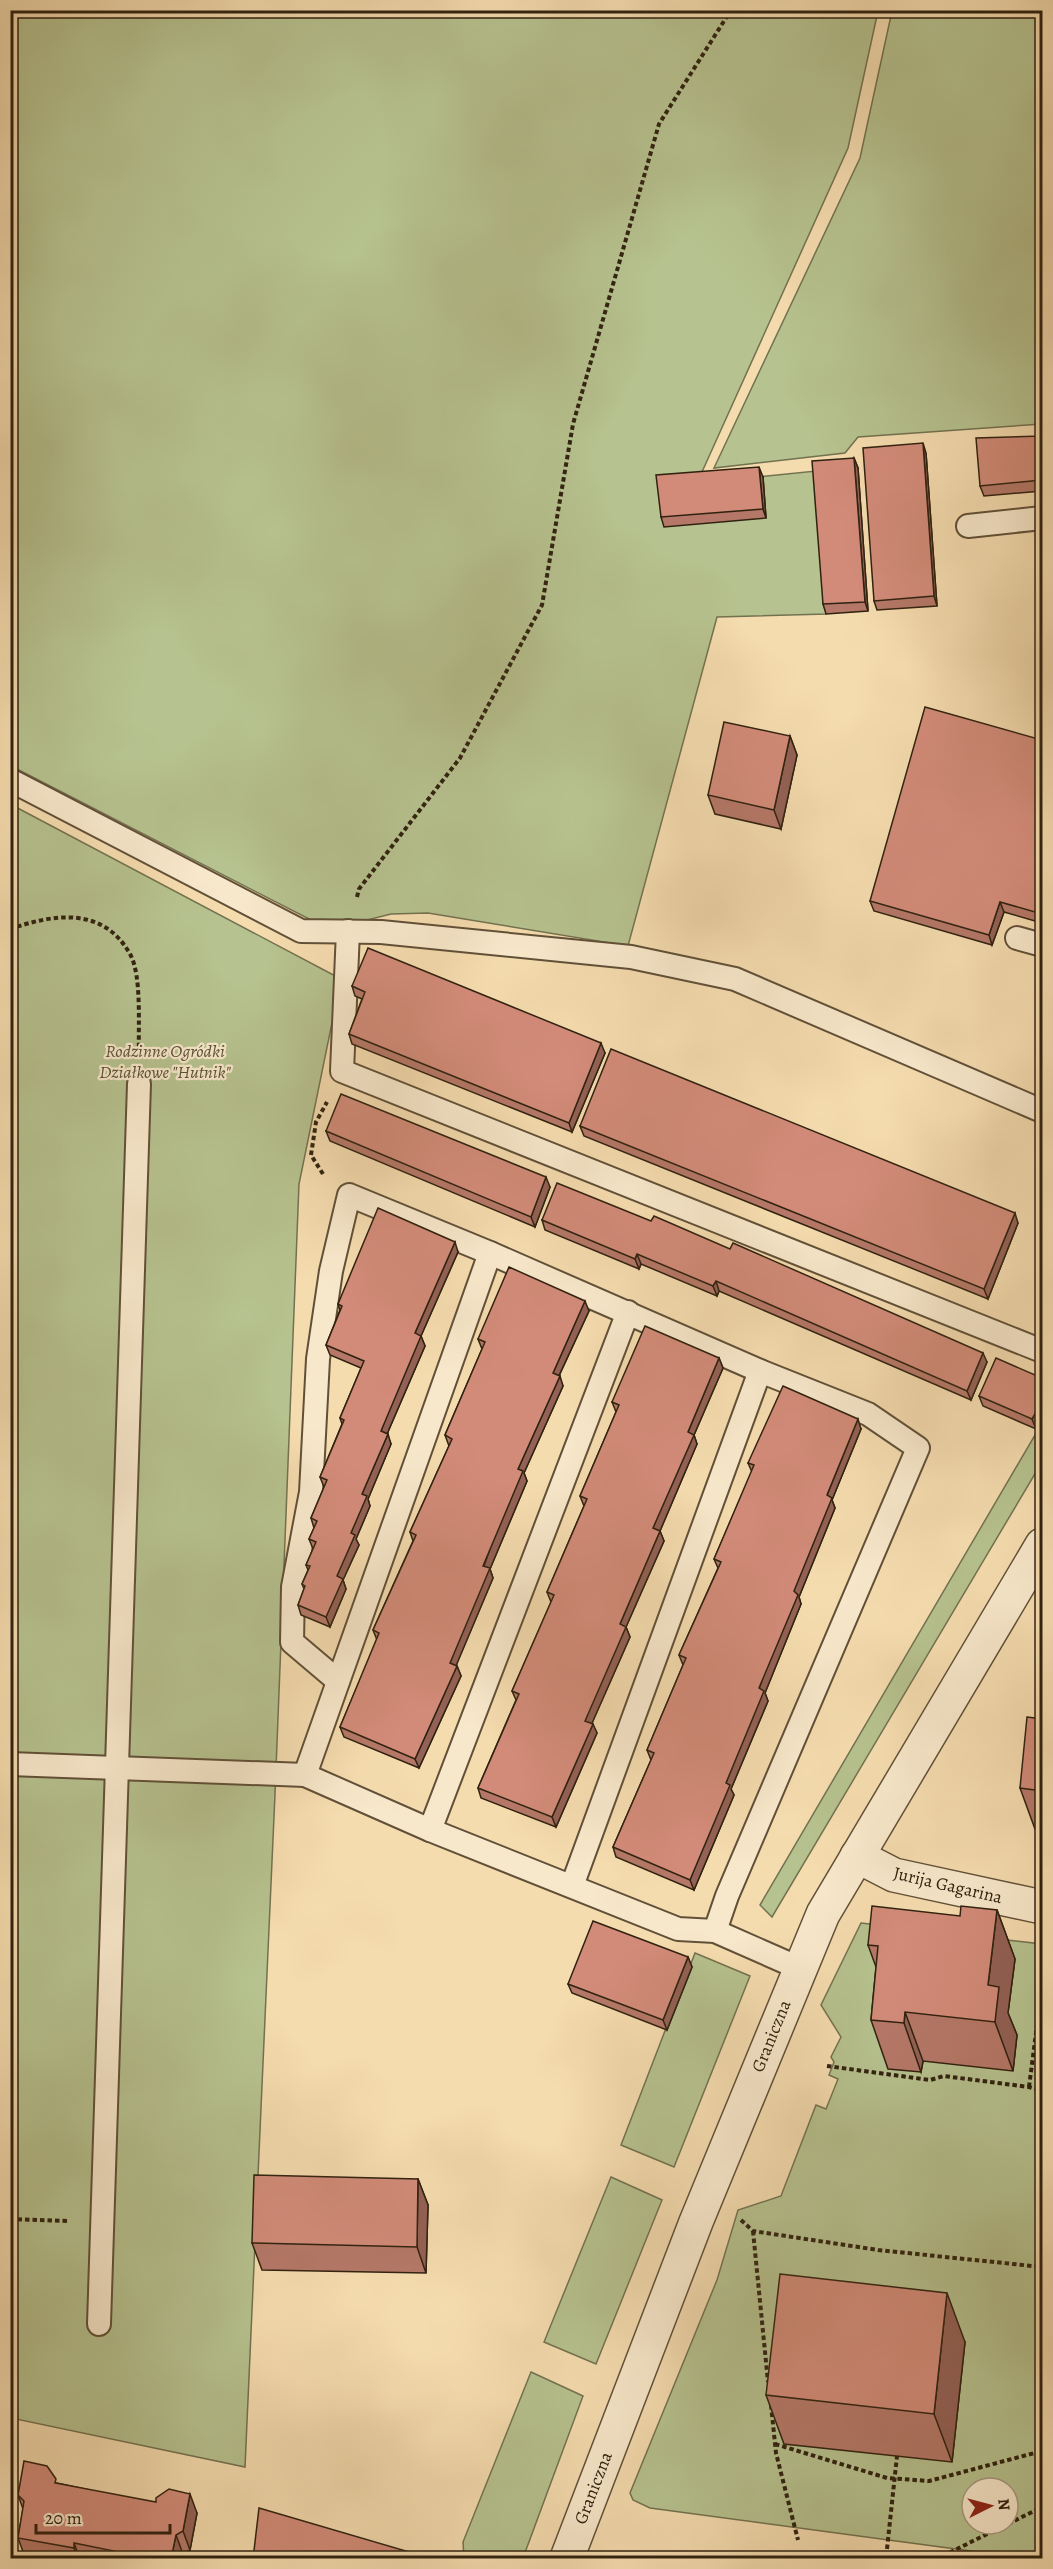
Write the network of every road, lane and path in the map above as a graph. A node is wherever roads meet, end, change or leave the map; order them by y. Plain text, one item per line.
1 (731, 10) edge
2 (1042, 518) edge
3 (968, 526) dead end
4 (10, 780) edge
5 (10, 929) edge
6 (348, 931) junction
7 (1017, 938) dead end
8 (1042, 945) edge
9 (342, 1071) junction
10 (139, 1084) joint
11 (1042, 1111) edge
12 (349, 1195) junction
13 (490, 1253) junction
14 (628, 1312) junction
15 (1042, 1351) edge
16 (760, 1371) junction
17 (1042, 1545) edge
18 (338, 1681) junction
19 (10, 1764) edge
20 (118, 1768) junction
21 (305, 1774) junction
22 (430, 1830) junction
23 (857, 1856) junction
24 (572, 1886) junction
25 (1042, 1907) edge
26 (715, 1931) junction
27 (800, 1968) junction
28 (1042, 1987) edge
29 (827, 2066) dead end
30 (1029, 2087) junction
31 (1042, 2091) edge
32 (10, 2219) edge
33 (739, 2219) dead end
34 (101, 2223) junction
35 (753, 2231) junction
36 (1042, 2267) edge
37 (99, 2324) dead end
38 (769, 2389) edge
39 (770, 2400) edge
40 (775, 2444) junction
41 (1042, 2451) edge
42 (897, 2456) edge
43 (895, 2478) junction
44 (1042, 2507) edge
45 (1020, 2518) edge
46 (984, 2536) edge
47 (798, 2540) dead end
48 (887, 2549) dead end
49 (943, 2556) dead end
50 (567, 2559) edge

1 - 6 path
2 - 3 lane
4 - 6 lane
5 - 10 path
6 - 9 lane
6 - 11 lane
7 - 8 lane
9 - 12 path
9 - 15 lane
10 - 20 lane
12 - 13 lane
12 - 18 lane
13 - 14 lane
13 - 18 lane
14 - 16 lane
14 - 22 lane
16 - 24 lane
16 - 26 lane
17 - 23 street, Graniczna
18 - 21 lane
19 - 20 lane
20 - 21 lane
20 - 34 lane
21 - 22 lane
22 - 24 lane
23 - 25 street, Jurija Gagarina
23 - 27 street, Graniczna
24 - 26 lane
26 - 27 lane
27 - 50 street, Graniczna
28 - 30 path
29 - 30 path
30 - 31 path
32 - 34 path
33 - 35 path
34 - 37 lane
35 - 36 path
35 - 38 path
39 - 40 path
40 - 43 path
40 - 47 path
41 - 43 path
42 - 43 path
43 - 48 path
44 - 45 path
46 - 49 path

